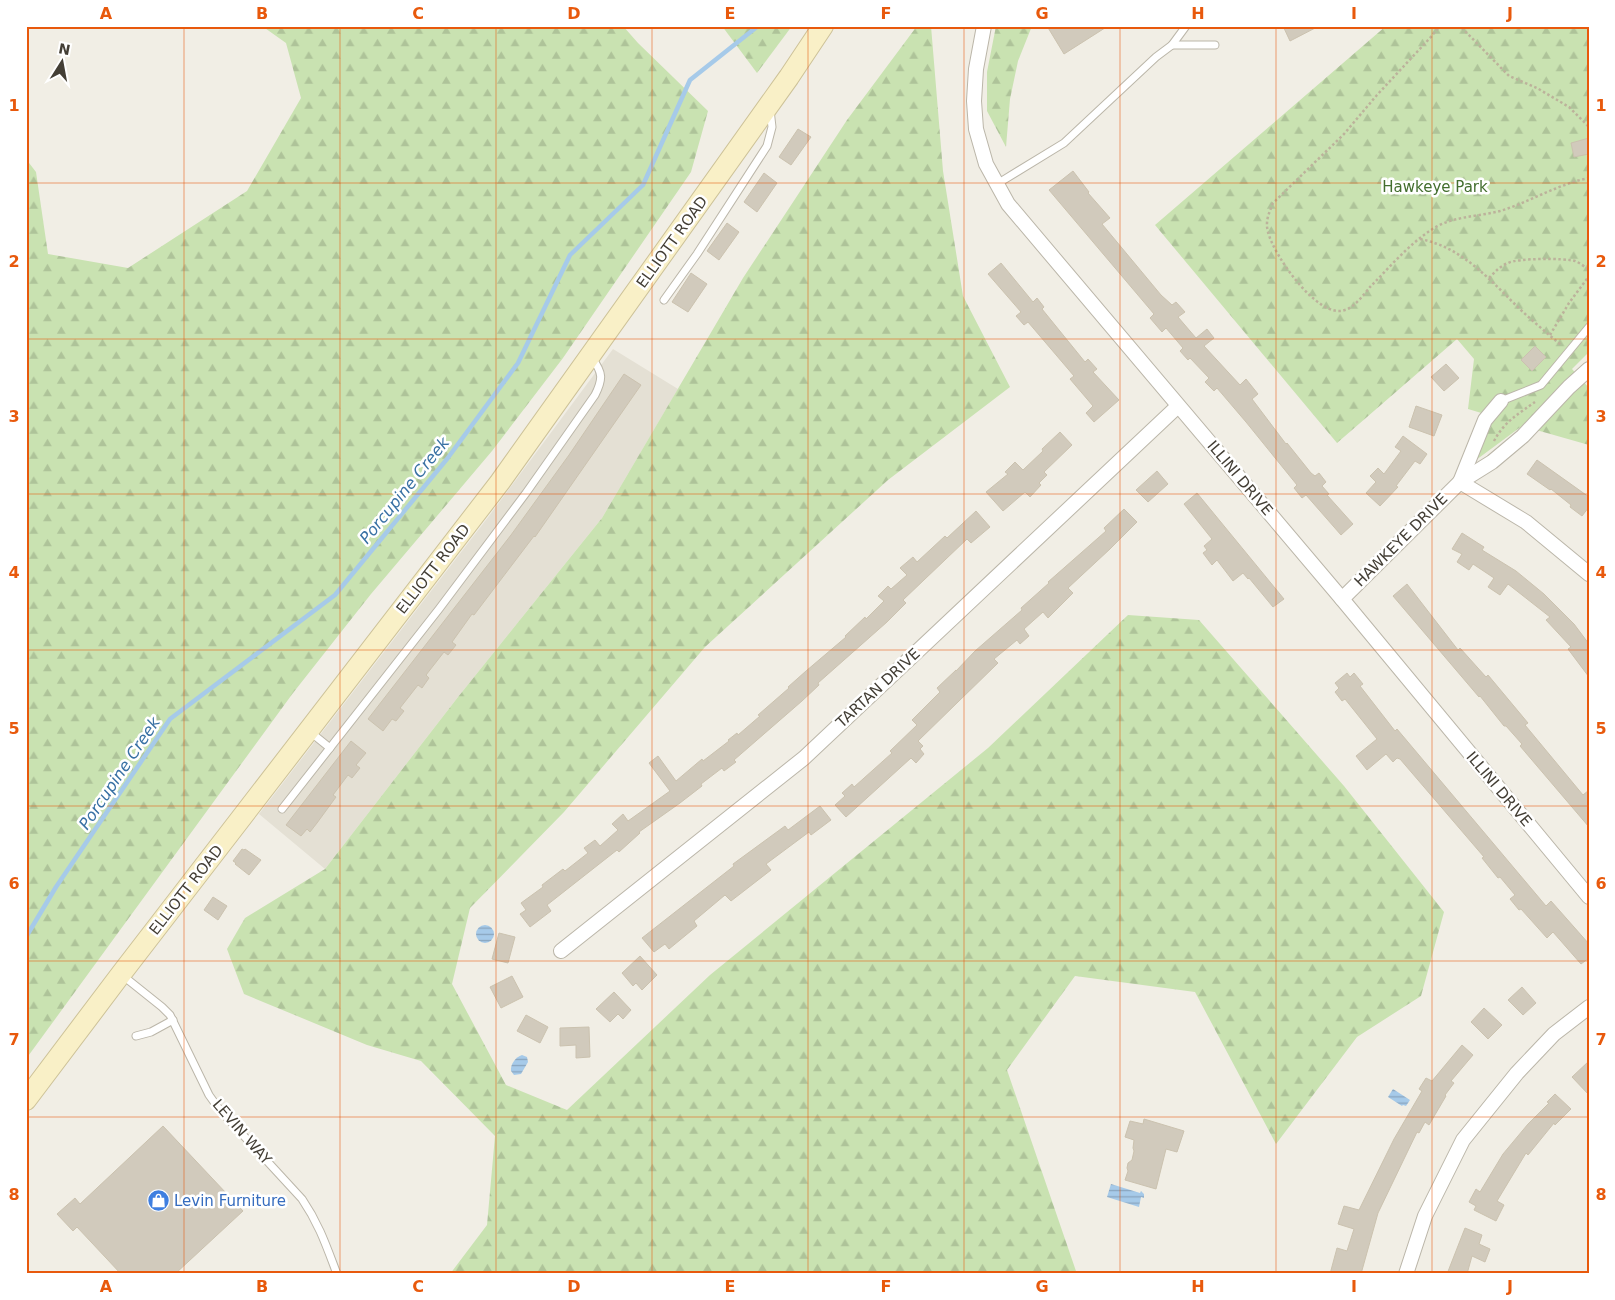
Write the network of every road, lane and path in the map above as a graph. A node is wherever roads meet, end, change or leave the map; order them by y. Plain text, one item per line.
1 (823, 26) edge
2 (984, 26) edge
3 (1186, 26) edge
4 (1442, 26) edge
5 (1457, 26) edge
6 (1172, 44) junction
7 (1215, 45) dead end
8 (770, 104) junction
9 (1589, 127) edge
10 (1589, 178) edge
11 (997, 184) junction
12 (1420, 239) junction
13 (1589, 270) edge
14 (1589, 276) edge
15 (1489, 278) junction
16 (664, 300) dead end
17 (1589, 328) edge
18 (1550, 336) junction
19 (1569, 352) junction
20 (591, 355) junction
21 (1589, 369) edge
22 (1540, 397) dead end
23 (1501, 401) joint
24 (1178, 406) junction
25 (1491, 446) dead end
26 (1460, 482) junction
27 (1589, 574) edge
28 (1342, 599) junction
29 (309, 730) junction
30 (330, 748) junction
31 (282, 808) dead end
32 (1589, 896) edge
33 (561, 951) dead end
34 (121, 974) junction
35 (1589, 1007) edge
36 (173, 1020) junction
37 (136, 1036) dead end
38 (26, 1100) edge
39 (337, 1274) edge
40 (1406, 1274) edge

1 - 8 street, ELLIOTT ROAD
2 - 11 street, ILLINI DRIVE
3 - 6 lane
4 - 12 path
5 - 9 path
6 - 7 lane
6 - 11 lane
8 - 16 lane
8 - 20 street, ELLIOTT ROAD
10 - 12 path
11 - 24 street, ILLINI DRIVE
12 - 15 path
13 - 15 path
14 - 18 path
15 - 18 path
17 - 19 lane
18 - 19 path
19 - 23 lane
20 - 29 street, ELLIOTT ROAD
20 - 30 lane
21 - 26 street, HAWKEYE DRIVE
22 - 25 path
23 - 26 street, HAWKEYE DRIVE
24 - 28 street, ILLINI DRIVE
24 - 33 street, TARTAN DRIVE
26 - 27 street
26 - 28 street, HAWKEYE DRIVE
28 - 32 street, ILLINI DRIVE
29 - 30 lane
29 - 34 street, ELLIOTT ROAD
30 - 31 lane
34 - 36 lane, LEVIN WAY
34 - 38 street, ELLIOTT ROAD
35 - 40 street
36 - 37 lane
36 - 39 lane, LEVIN WAY

